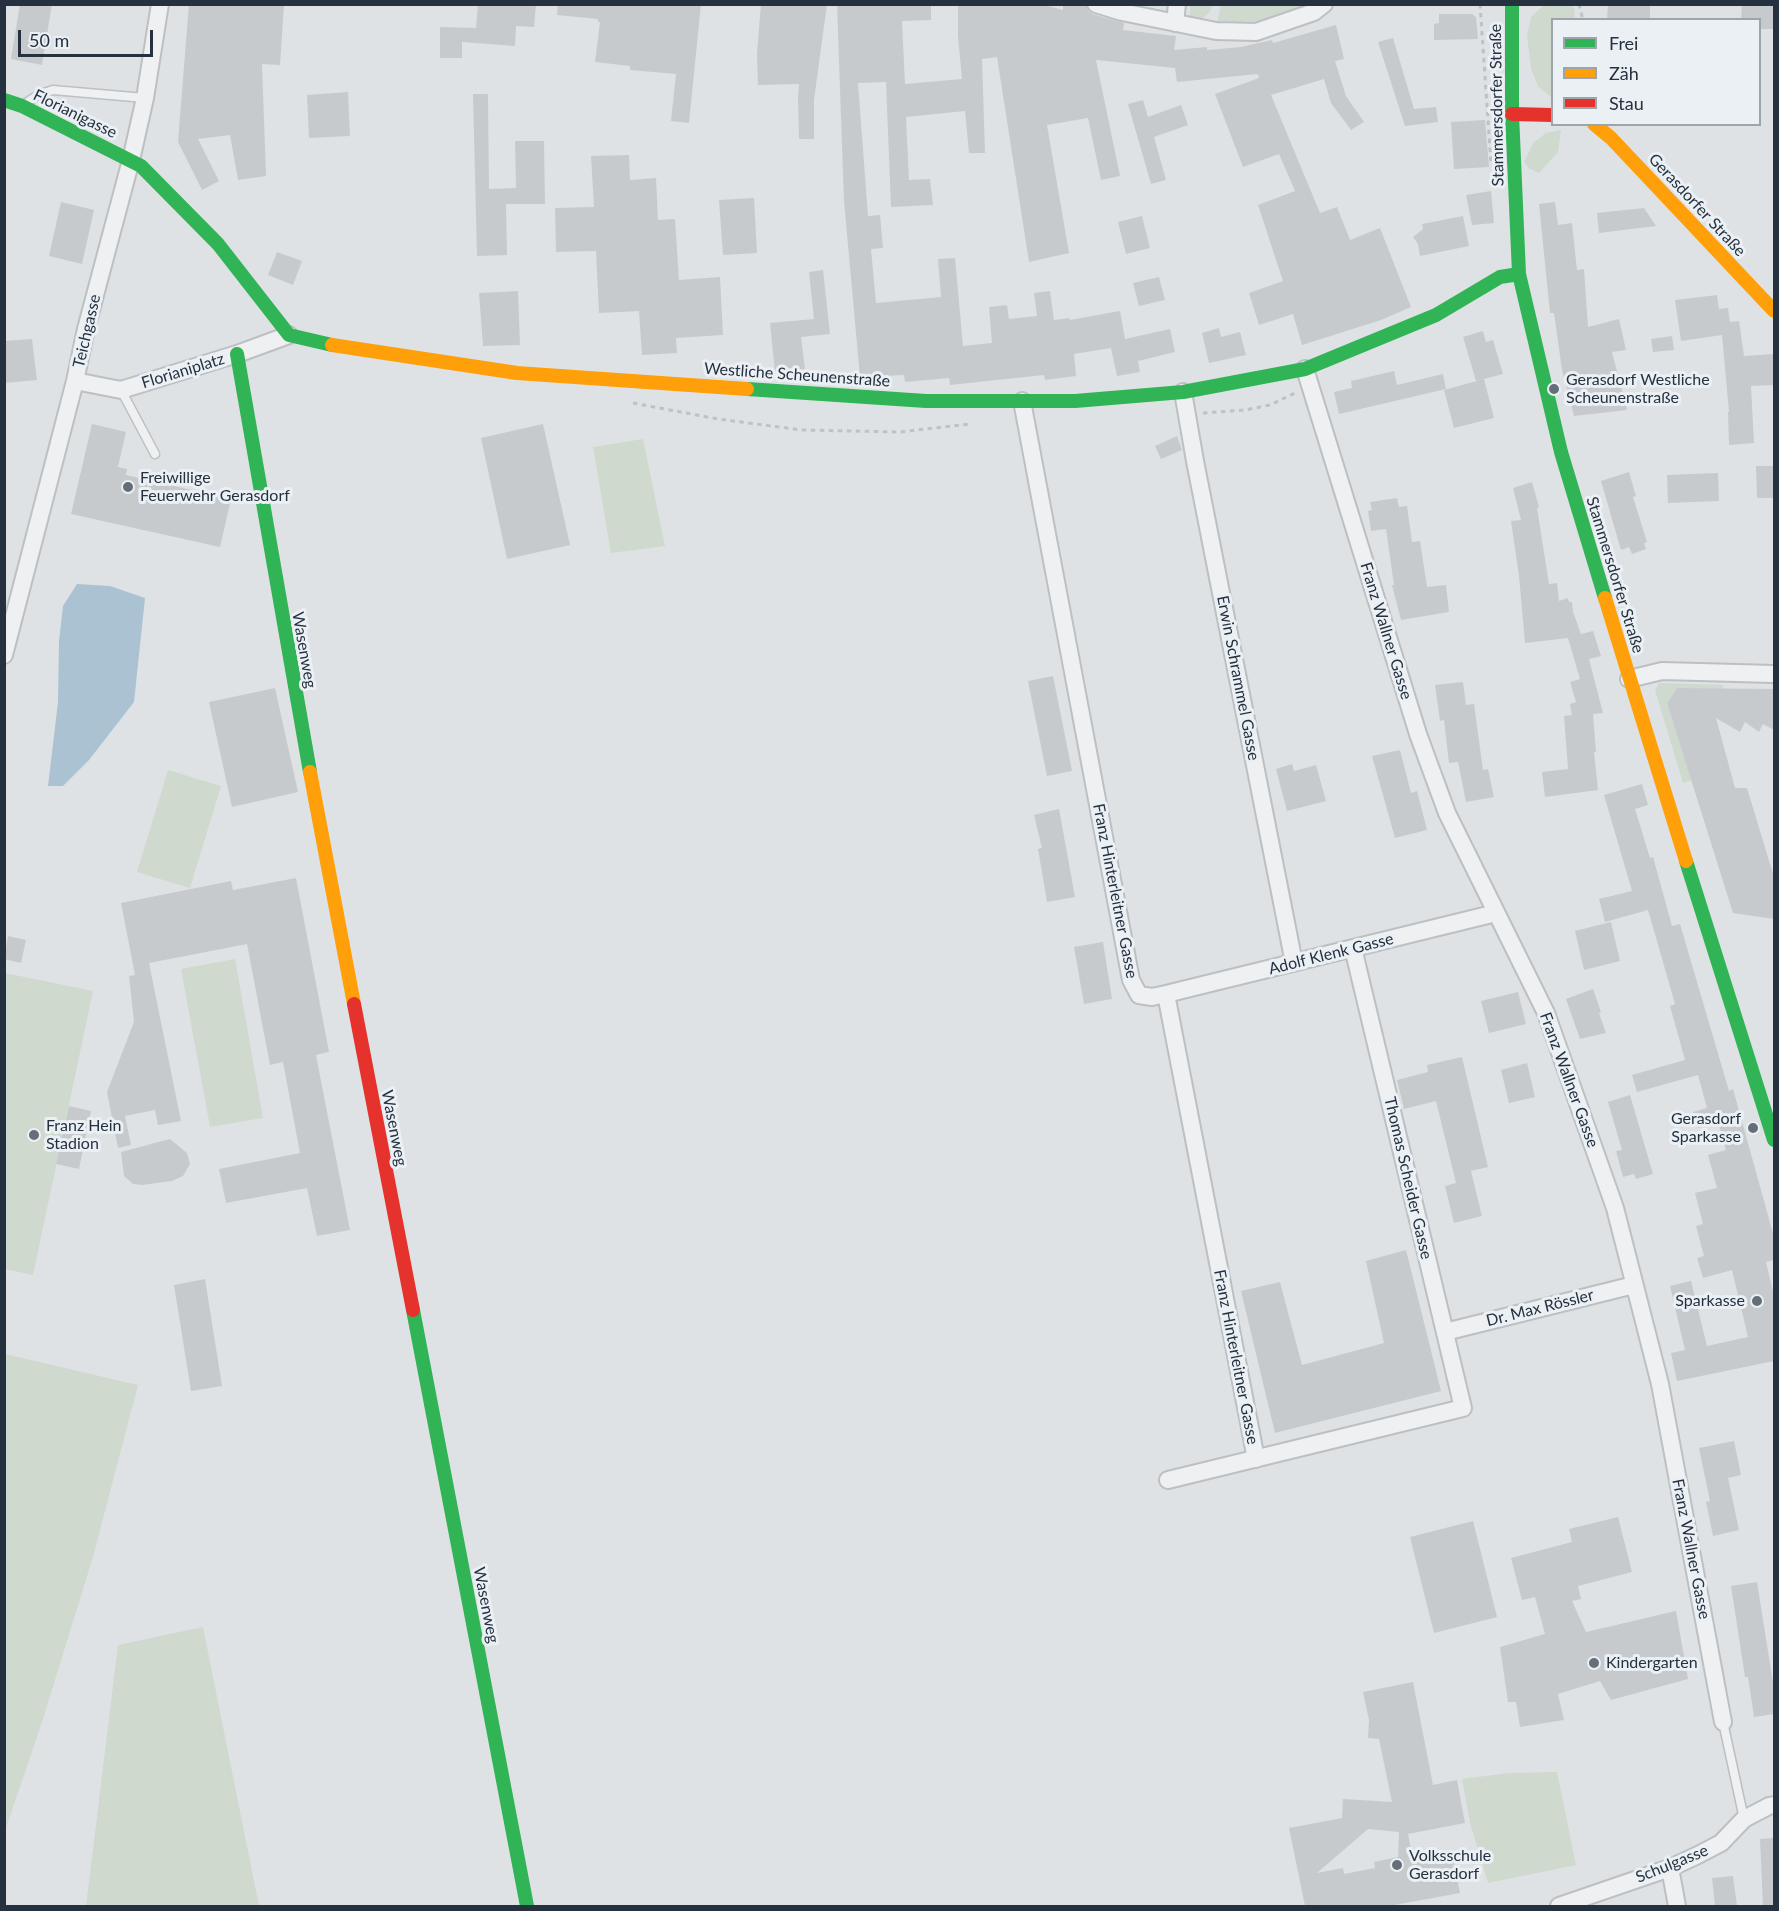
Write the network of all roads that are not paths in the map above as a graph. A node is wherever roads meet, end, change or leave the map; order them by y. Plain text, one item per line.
1 (160, 4) edge
2 (1096, 4) edge
3 (1177, 4) edge
4 (1324, 4) edge
5 (1512, 4) edge
6 (1175, 23) junction
7 (145, 98) junction
8 (4, 100) edge
9 (22, 106) junction
10 (1512, 114) junction
11 (1551, 115) edge
12 (1596, 126) edge
13 (131, 160) junction
14 (1519, 274) junction
15 (1774, 311) edge
16 (290, 335) junction
17 (237, 354) junction
18 (1305, 369) junction
19 (75, 381) junction
20 (121, 390) junction
21 (1183, 392) junction
22 (1022, 401) junction
23 (155, 454) dead end
24 (4, 655) edge
25 (1774, 674) edge
26 (1629, 679) junction
27 (1496, 913) junction
28 (1353, 948) junction
29 (1294, 963) junction
30 (1166, 994) junction
31 (1768, 1097) edge
32 (1774, 1140) edge
33 (1634, 1285) junction
34 (1445, 1332) junction
35 (1256, 1459) junction
36 (1168, 1480) dead end
37 (1723, 1722) joint
38 (1774, 1805) edge
39 (1744, 1819) junction
40 (1670, 1868) junction
41 (527, 1906) edge
42 (1559, 1906) edge
43 (1677, 1906) edge

1 - 7 street, Teichgasse
2 - 6 street
3 - 6 street
4 - 6 street
5 - 10 street, Stammersdorfer Straße
7 - 9 lane
7 - 13 street, Teichgasse
8 - 9 street, Florianigasse
9 - 13 street, Florianigasse
10 - 11 street
10 - 14 street, Stammersdorfer Straße
12 - 15 street, Gerasdorfer Straße
13 - 16 street
13 - 19 street, Teichgasse
14 - 18 street, Westliche Scheunenstraße
14 - 26 street, Stammersdorfer Straße
16 - 17 street, Florianiplatz
16 - 22 street, Westliche Scheunenstraße
17 - 20 street, Florianiplatz
17 - 41 street, Wasenweg
18 - 21 street, Westliche Scheunenstraße
18 - 27 street, Franz Wallner Gasse
19 - 20 street, Florianiplatz
19 - 24 street, Teichgasse
20 - 23 lane
21 - 22 street, Westliche Scheunenstraße
21 - 29 street, Erwin Schrammel Gasse
22 - 30 street, Franz Hinterleitner Gasse
25 - 26 street
26 - 31 street, Stammersdorfer Straße
27 - 28 street, Adolf Klenk Gasse
27 - 33 street, Franz Wallner Gasse
28 - 29 street, Adolf Klenk Gasse
28 - 34 street, Thomas Scheider Gasse
29 - 30 street, Adolf Klenk Gasse
30 - 35 street, Franz Hinterleitner Gasse
31 - 32 street, Stammersdorfer Straße
33 - 34 street, Dr. Max Rössler
33 - 37 street, Franz Wallner Gasse
34 - 35 street, Thomas Scheider Gasse
35 - 36 street
37 - 39 lane, Franz Wallner Gasse
38 - 39 street, Schulgasse
39 - 40 street, Schulgasse
40 - 42 street, Schulgasse
40 - 43 street

